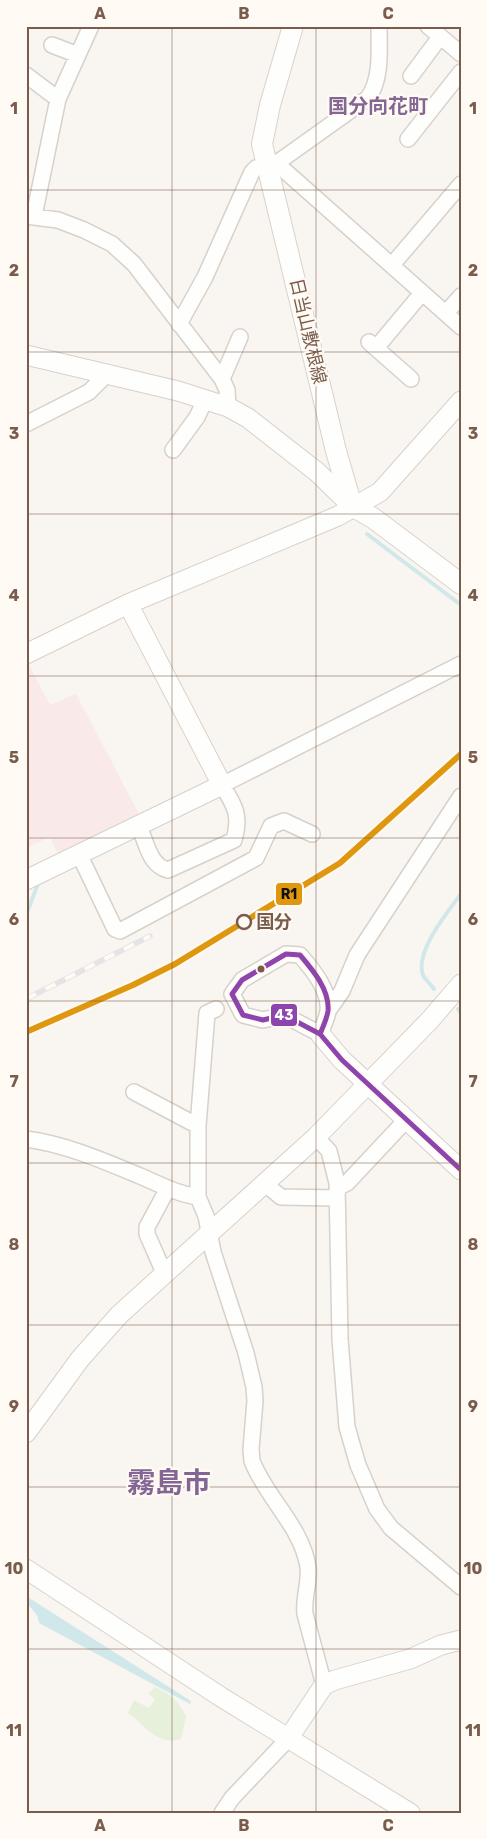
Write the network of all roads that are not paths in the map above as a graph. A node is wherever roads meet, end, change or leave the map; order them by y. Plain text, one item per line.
1 (91, 26) edge
2 (293, 26) edge
3 (379, 26) edge
4 (428, 26) edge
5 (440, 37) junction
6 (52, 45) dead end
7 (461, 54) edge
8 (78, 55) junction
9 (461, 72) edge
10 (26, 75) edge
11 (411, 76) dead end
12 (58, 99) junction
13 (408, 139) dead end
14 (266, 165) junction
15 (461, 184) edge
16 (30, 216) edge
17 (392, 265) junction
18 (422, 293) junction
19 (461, 296) edge
20 (446, 313) junction
21 (180, 324) junction
22 (461, 327) edge
23 (240, 337) dead end
24 (26, 354) edge
25 (108, 374) junction
26 (222, 379) junction
27 (412, 379) dead end
28 (205, 400) junction
29 (461, 401) edge
30 (228, 407) junction
31 (26, 424) edge
32 (173, 450) dead end
33 (352, 506) junction
34 (461, 584) edge
35 (128, 604) junction
36 (26, 654) edge
37 (461, 664) edge
38 (222, 785) junction
39 (461, 796) edge
40 (138, 825) junction
41 (312, 834) dead end
42 (79, 854) junction
43 (26, 880) edge
44 (461, 984) edge
45 (216, 1009) dead end
46 (328, 1011) junction
47 (320, 1034) junction
48 (369, 1084) junction
49 (134, 1092) dead end
50 (407, 1119) junction
51 (198, 1126) junction
52 (316, 1137) junction
53 (26, 1139) edge
54 (461, 1170) edge
55 (265, 1184) junction
56 (168, 1188) junction
57 (336, 1193) junction
58 (198, 1197) junction
59 (210, 1234) junction
60 (165, 1275) junction
61 (26, 1434) edge
62 (26, 1569) edge
63 (461, 1587) edge
64 (461, 1640) edge
65 (324, 1685) junction
66 (288, 1739) junction
67 (222, 1813) edge
68 (410, 1813) edge

1 - 8 street
2 - 14 main road, 日当山敷根線
3 - 14 street
4 - 5 street
5 - 7 street
5 - 11 street
6 - 8 street
8 - 12 street
9 - 13 street
10 - 12 street
12 - 16 street
14 - 17 street
14 - 21 street
14 - 33 main road, 日当山敷根線
15 - 17 street
16 - 21 street
17 - 18 street
18 - 20 street
18 - 27 street
19 - 20 street
20 - 22 street
21 - 26 street
23 - 26 street
24 - 25 street
25 - 28 street
25 - 31 street
26 - 30 street
28 - 30 street
28 - 32 street
29 - 33 street
30 - 33 street
33 - 34 main road
33 - 35 street
35 - 36 street
35 - 38 street
37 - 38 street
38 - 40 street
38 - 40 street
39 - 46 street
40 - 42 street
41 - 42 street
42 - 43 street
44 - 48 street
45 - 51 street
46 - 47 street
46 - 47 street
47 - 48 street
48 - 50 street
48 - 52 street
49 - 51 street
50 - 54 street
50 - 57 street
51 - 58 street
52 - 55 street
52 - 57 street
53 - 56 street
55 - 57 street
55 - 59 street
56 - 58 street
56 - 60 street
57 - 63 street
58 - 59 street
59 - 60 street
59 - 65 street
60 - 61 street
62 - 66 street
64 - 65 street
65 - 66 street
66 - 67 street
66 - 68 street

